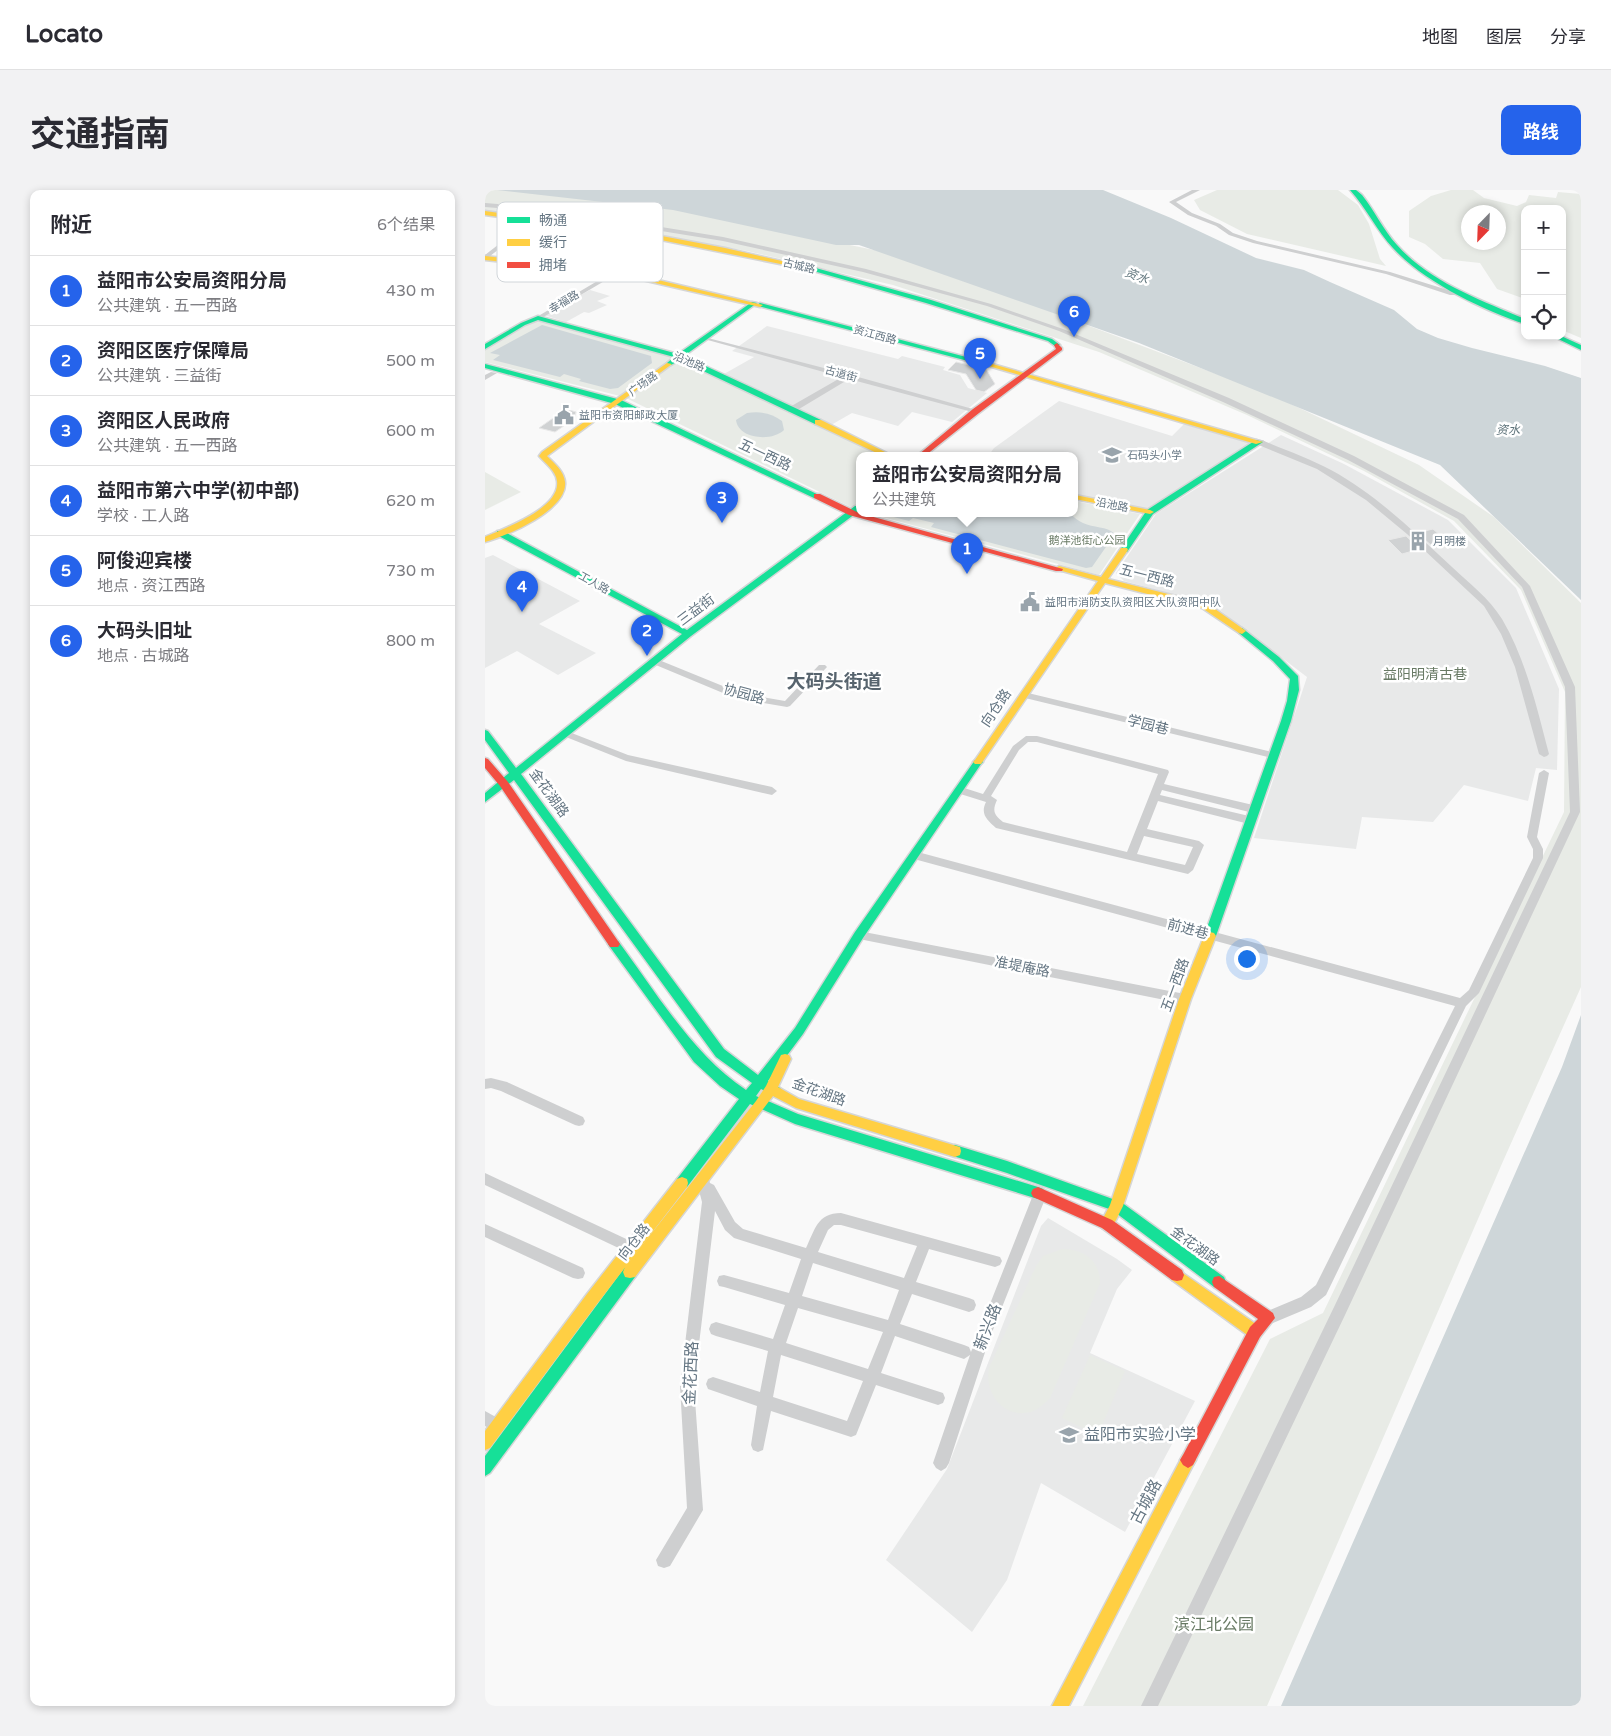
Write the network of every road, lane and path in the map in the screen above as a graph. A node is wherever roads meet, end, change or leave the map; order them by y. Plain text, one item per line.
1 (1197, 190) edge
2 (1353, 190) edge
3 (663, 230) edge
4 (663, 239) edge
5 (497, 249) edge
6 (485, 258) edge
7 (599, 282) edge
8 (661, 282) edge
9 (1460, 293) junction
10 (754, 303) junction
11 (538, 318) junction
12 (1521, 320) edge
13 (707, 338) junction
14 (1564, 340) edge
15 (485, 347) edge
16 (1581, 348) edge
17 (680, 357) junction
18 (487, 372) edge
19 (1026, 374) junction
20 (849, 376) junction
21 (615, 404) junction
22 (791, 410) junction
23 (976, 411) junction
24 (1259, 442) junction
25 (881, 452) edge
26 (926, 452) edge
27 (1078, 498) edge
28 (854, 512) edge
29 (1150, 512) junction
30 (871, 517) edge
31 (501, 532) junction
32 (485, 540) edge
33 (1101, 583) junction
34 (688, 634) junction
35 (655, 661) junction
36 (822, 667) dead end
37 (1024, 694) junction
38 (485, 733) edge
39 (564, 733) junction
40 (1544, 754) dead end
41 (1271, 755) junction
42 (485, 761) edge
43 (515, 772) junction
44 (1544, 774) dead end
45 (504, 784) junction
46 (1159, 786) junction
47 (958, 790) junction
48 (772, 791) dead end
49 (1155, 796) junction
50 (485, 798) edge
51 (985, 798) junction
52 (1251, 814) junction
53 (1141, 831) junction
54 (914, 855) junction
55 (1131, 856) junction
56 (859, 935) junction
57 (1210, 935) junction
58 (1185, 999) junction
59 (1462, 1003) junction
60 (799, 1031) junction
61 (759, 1082) junction
62 (485, 1084) edge
63 (771, 1089) junction
64 (749, 1098) junction
65 (760, 1104) junction
66 (579, 1121) dead end
67 (485, 1179) edge
68 (702, 1179) junction
69 (1040, 1194) junction
70 (1116, 1206) junction
71 (1107, 1224) junction
72 (485, 1230) edge
73 (925, 1243) junction
74 (632, 1248) junction
75 (809, 1256) junction
76 (995, 1261) dead end
77 (578, 1273) dead end
78 (724, 1281) dead end
79 (908, 1287) junction
80 (794, 1300) junction
81 (969, 1305) dead end
82 (1268, 1318) junction
83 (891, 1328) junction
84 (717, 1329) dead end
85 (1255, 1332) junction
86 (777, 1347) junction
87 (964, 1352) dead end
88 (871, 1377) junction
89 (713, 1384) dead end
90 (938, 1398) dead end
91 (765, 1400) junction
92 (491, 1422) edge
93 (485, 1443) edge
94 (758, 1445) dead end
95 (941, 1462) dead end
96 (485, 1468) edge
97 (664, 1560) dead end
98 (1060, 1706) edge
99 (1149, 1706) edge

1 - 9 street
2 - 9 street
3 - 99 street
4 - 19 street, 古城路
5 - 6 street
7 - 11 street, 幸福路
8 - 10 street, 资江西路
9 - 12 street
10 - 13 street, 广场路
10 - 19 street, 资江西路
11 - 15 street
11 - 17 street, 沿池路
13 - 17 street, 广场路
13 - 20 street, 古道街
14 - 16 street
17 - 21 street, 广场路
17 - 22 street, 沿池路
18 - 21 street
19 - 23 street
19 - 24 street, 资江西路
20 - 22 street
20 - 23 street, 古道街
21 - 28 street, 五一西路
21 - 31 street, 广场路
22 - 25 street, 沿池路
23 - 26 street
24 - 29 street, 向仓路
24 - 40 street
27 - 29 street, 沿池路
28 - 34 street, 三益街
29 - 33 street, 向仓路
30 - 33 street, 五一西路
31 - 32 street, 广场路
31 - 34 street, 工人路
33 - 37 street, 向仓路
33 - 41 street, 五一西路
34 - 35 street, 三益街
35 - 36 street, 协园路
35 - 39 street, 三益街
37 - 41 street, 学园巷
37 - 47 street, 向仓路
38 - 43 street, 金花湖路
39 - 43 street, 三益街
39 - 48 street
41 - 52 street, 五一西路
42 - 45 street
43 - 45 street, 三益街
43 - 61 street, 金花湖路
44 - 59 street
45 - 50 street, 三益街
45 - 64 street
46 - 49 street
46 - 51 street
46 - 52 street
47 - 51 street
47 - 54 street, 向仓路
49 - 52 street
49 - 53 street
51 - 55 street
52 - 57 street, 五一西路
53 - 55 street
53 - 55 street
54 - 56 street, 向仓路
54 - 57 street, 前进巷
56 - 58 street, 准堤庵路
56 - 60 street, 向仓路
57 - 58 street, 五一西路
57 - 59 street, 前进巷
58 - 70 street, 五一西路
59 - 82 street
60 - 61 street, 向仓路
60 - 63 street, 向仓路
61 - 63 street, 金花湖路
61 - 64 street, 向仓路
62 - 66 street
63 - 65 street, 向仓路
63 - 70 street, 金花湖路
64 - 65 street
64 - 74 street, 向仓路
65 - 68 street, 向仓路
65 - 69 street
67 - 74 street
68 - 75 street
68 - 96 street, 向仓路
68 - 97 street, 金花西路
69 - 71 street
69 - 95 street, 新兴路
70 - 71 street, 五一西路
70 - 82 street, 金花湖路
71 - 85 street
72 - 77 street
73 - 75 street
73 - 76 street
73 - 79 street
74 - 92 street, 向仓路
75 - 79 street
75 - 80 street
78 - 80 street
79 - 81 street
79 - 83 street
80 - 83 street
80 - 86 street
82 - 85 street, 古城路
83 - 87 street
83 - 88 street
84 - 86 street
85 - 98 street, 古城路
86 - 88 street
86 - 91 street
88 - 90 street
88 - 91 street
89 - 91 street
91 - 94 street
92 - 93 street, 向仓路

